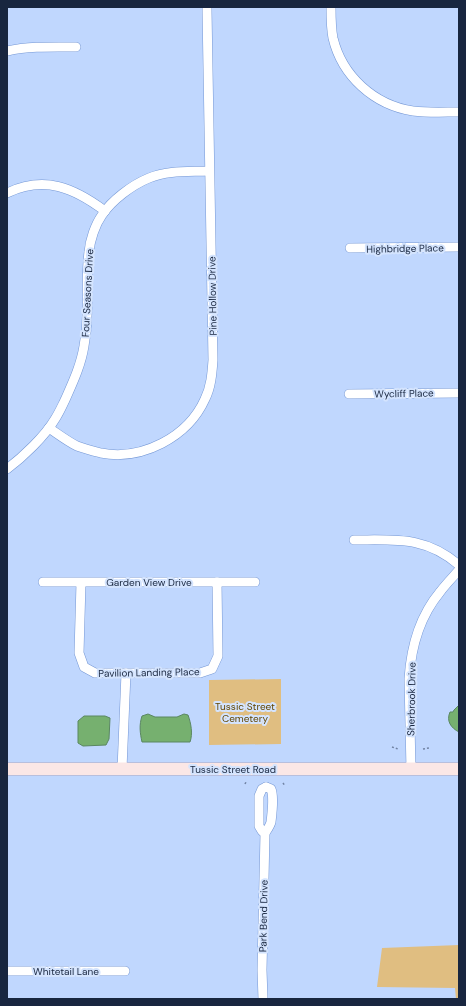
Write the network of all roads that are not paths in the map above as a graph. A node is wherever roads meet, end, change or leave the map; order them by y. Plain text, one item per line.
1 (207, 7) edge
2 (331, 7) edge
3 (76, 46) dead end
4 (7, 51) edge
5 (459, 112) edge
6 (209, 171) junction
7 (7, 193) edge
8 (105, 211) junction
9 (459, 247) edge
10 (350, 248) dead end
11 (459, 393) edge
12 (349, 394) dead end
13 (49, 428) junction
14 (7, 469) edge
15 (354, 540) dead end
16 (459, 565) edge
17 (459, 570) edge
18 (43, 582) dead end
19 (80, 582) junction
20 (217, 582) junction
21 (255, 582) dead end
22 (126, 673) junction
23 (7, 769) edge
24 (122, 769) junction
25 (266, 769) junction
26 (411, 770) junction
27 (459, 770) edge
28 (266, 787) junction
29 (265, 833) junction
30 (7, 971) edge
31 (125, 971) dead end
32 (263, 999) edge

1 - 6 street, Pine Hollow Drive
2 - 5 street
3 - 4 street
6 - 8 street, Four Seasons Drive
6 - 13 street, Pine Hollow Drive
7 - 8 street
8 - 13 street, Four Seasons Drive
9 - 10 street, Highbridge Place
11 - 12 street, Wycliff Place
13 - 14 street, Four Seasons Drive
15 - 16 street
17 - 26 street, Sherbrook Drive
18 - 19 street, Garden View Drive
19 - 20 street, Garden View Drive
19 - 22 street, Pavilion Landing Place
20 - 21 street, Garden View Drive
20 - 22 street, Pavilion Landing Place
22 - 24 street
23 - 24 main road, Tussic Street Road
24 - 25 main road, Tussic Street Road
25 - 26 main road, Tussic Street Road
25 - 28 street, Park Bend Drive
26 - 27 main road, Tussic Street Road
28 - 29 street, Park Bend Drive
28 - 29 street, Park Bend Drive
29 - 32 street, Park Bend Drive
30 - 31 street, Whitetail Lane

